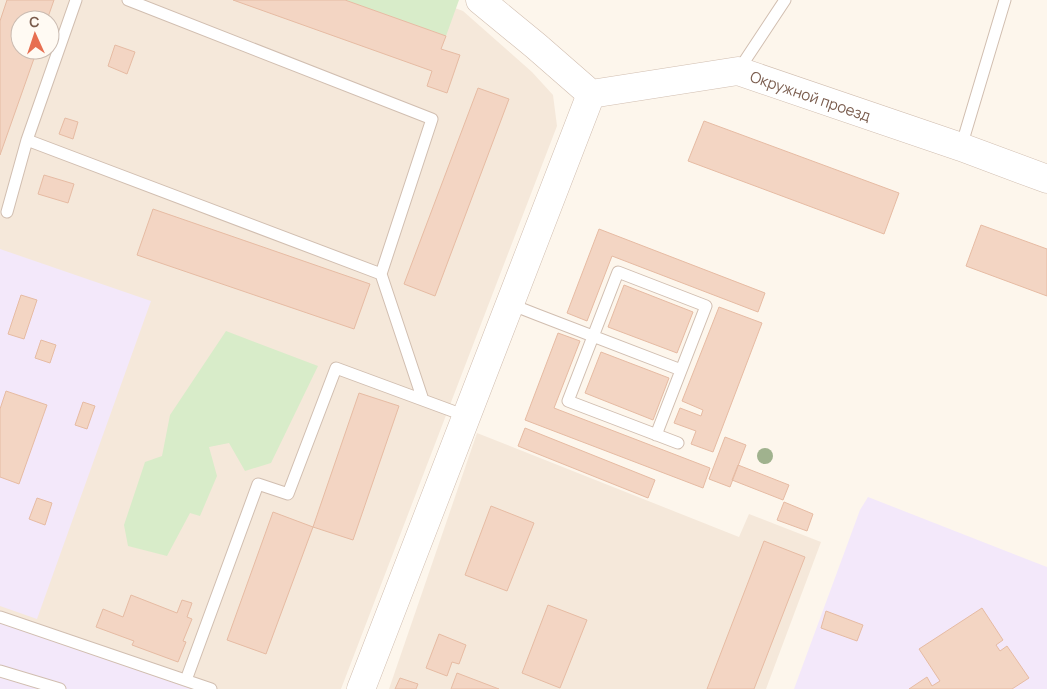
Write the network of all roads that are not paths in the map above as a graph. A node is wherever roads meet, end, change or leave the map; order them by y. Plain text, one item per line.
1 (76, 0) edge
2 (128, 0) edge
3 (480, 0) edge
4 (785, 0) edge
5 (1005, 0) edge
6 (738, 72) junction
7 (591, 94) junction
8 (28, 140) junction
9 (961, 147) junction
10 (1047, 179) edge
11 (7, 212) dead end
12 (381, 274) junction
13 (510, 304) junction
14 (593, 336) junction
15 (681, 370) junction
16 (424, 400) junction
17 (466, 416) junction
18 (656, 434) junction
19 (678, 443) dead end
20 (0, 617) edge
21 (0, 671) edge
22 (186, 680) junction
23 (60, 689) edge
24 (211, 689) edge
25 (361, 689) edge

1 - 8 lane
2 - 12 lane
3 - 7 street
4 - 6 lane
5 - 9 lane
6 - 7 street, Окружной проезд
6 - 9 street, Окружной проезд
7 - 13 street
8 - 11 lane
8 - 12 lane
9 - 10 street, Окружной проезд
12 - 16 lane
13 - 14 lane
13 - 17 street
14 - 15 lane
14 - 15 lane
14 - 18 lane
15 - 18 lane
16 - 17 lane
16 - 22 lane
17 - 25 street
18 - 19 lane
20 - 22 lane
21 - 23 lane
22 - 24 lane

